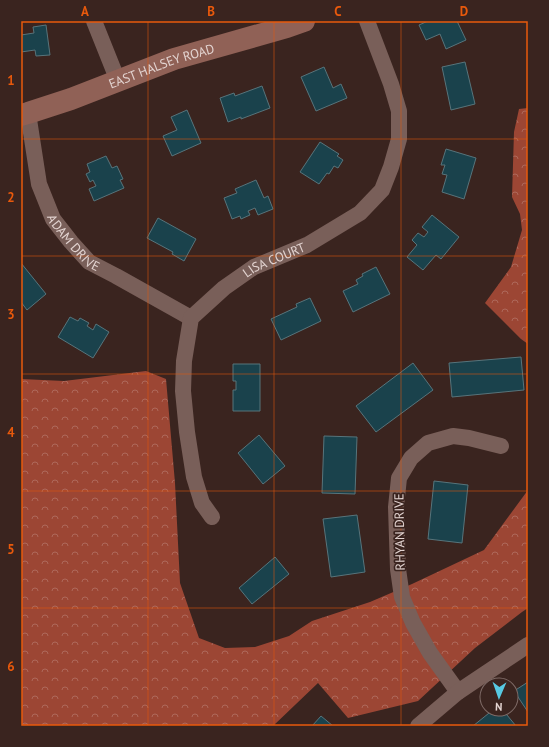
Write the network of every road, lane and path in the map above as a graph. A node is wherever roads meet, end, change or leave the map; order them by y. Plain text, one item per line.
1 (94, 21) edge
2 (304, 21) edge
3 (367, 21) edge
4 (118, 81) junction
5 (25, 114) edge
6 (192, 318) junction
7 (501, 446) dead end
8 (212, 517) dead end
9 (528, 645) edge
10 (458, 692) junction
11 (418, 726) edge

1 - 4 street
2 - 4 street, EAST HALSEY ROAD
3 - 6 street, LISA COURT
4 - 5 street, EAST HALSEY ROAD
5 - 6 street, ADAM DRIVE
6 - 8 street
7 - 10 street, RHYAN DRIVE
9 - 10 street
10 - 11 street

